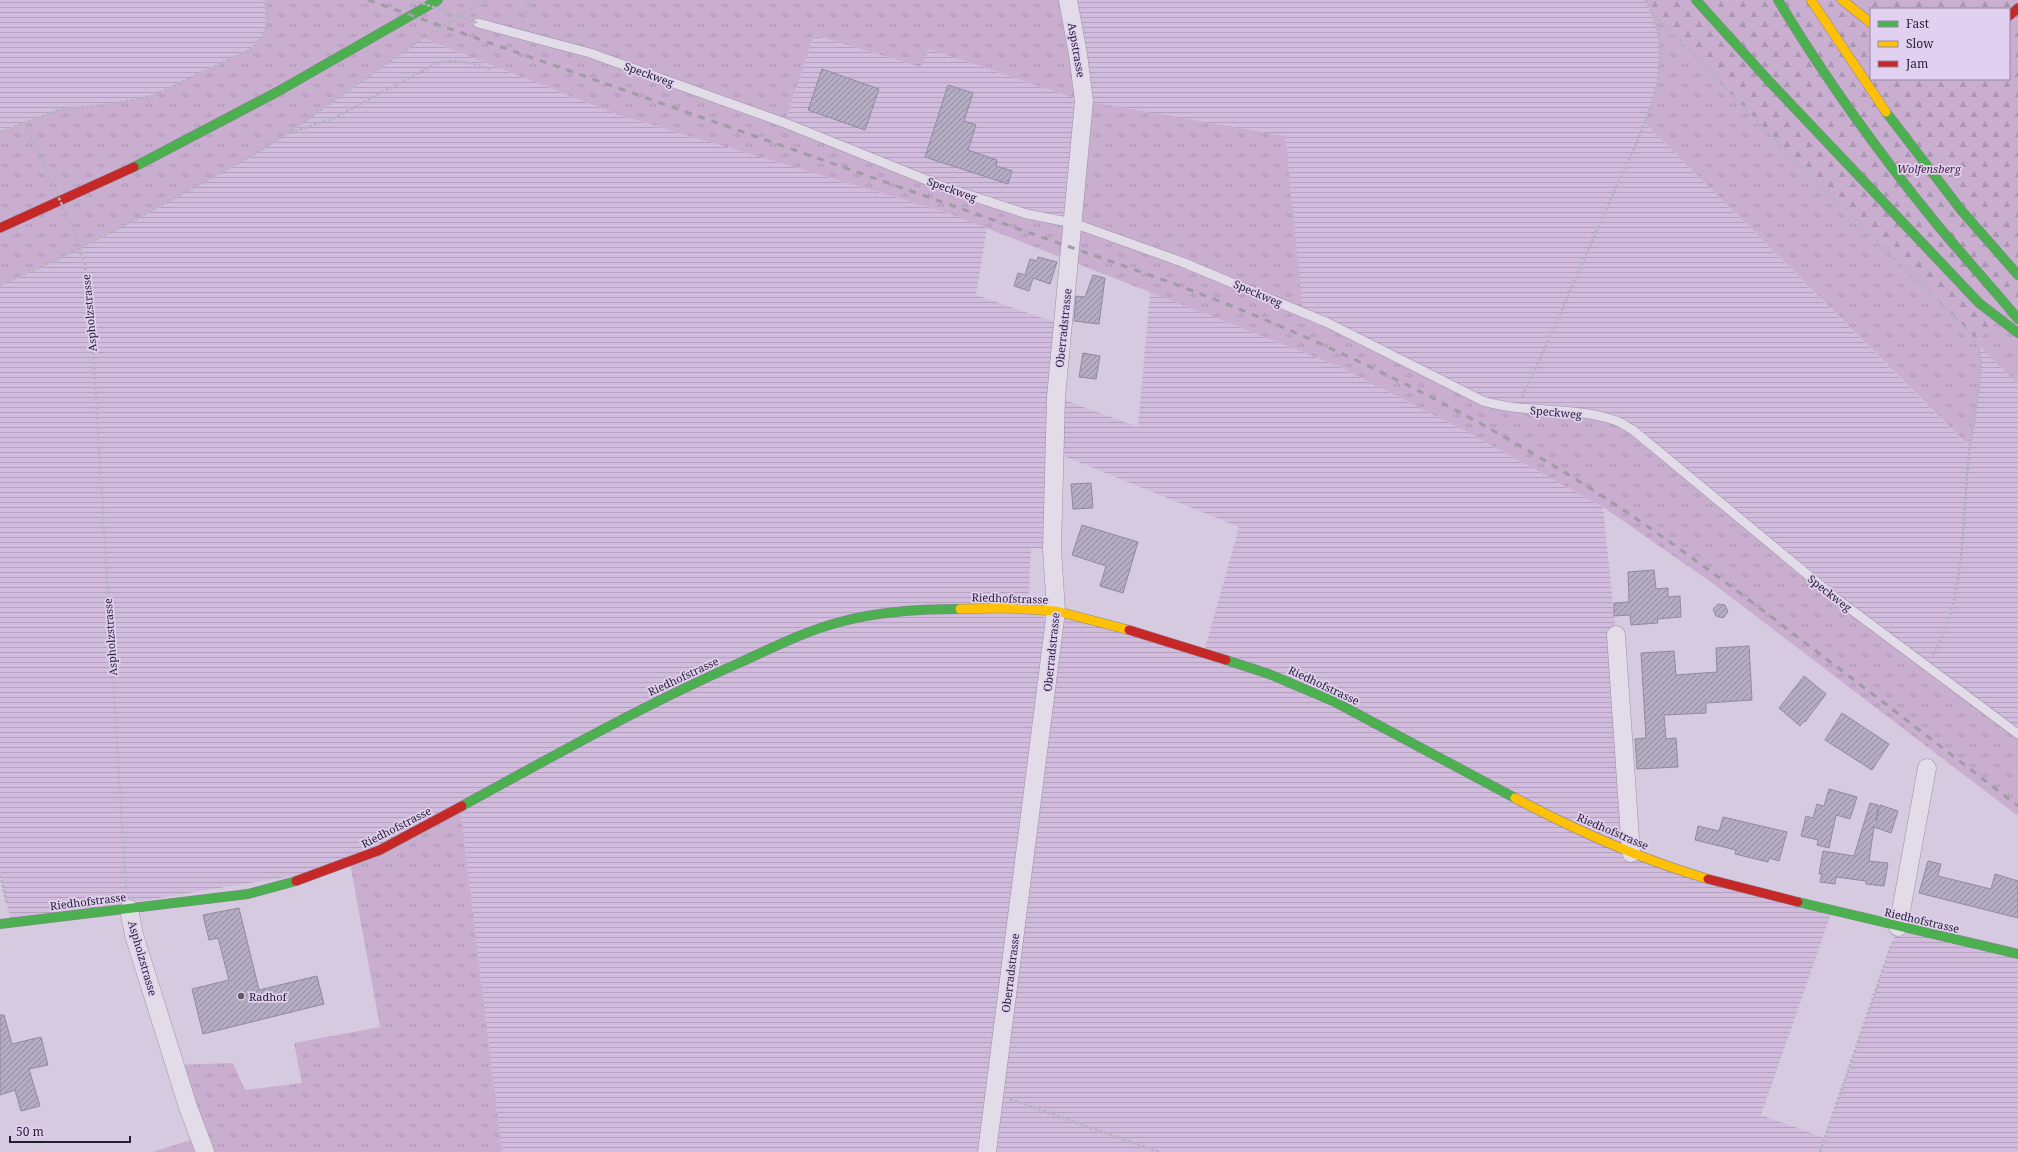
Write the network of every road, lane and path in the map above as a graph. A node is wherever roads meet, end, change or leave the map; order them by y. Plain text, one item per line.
1 (264, 0) edge
2 (413, 0) edge
3 (438, 0) edge
4 (488, 0) edge
5 (529, 0) edge
6 (1068, 0) edge
7 (1645, 0) edge
8 (1696, 0) edge
9 (1778, 0) edge
10 (1811, 0) edge
11 (1842, 0) edge
12 (2018, 8) edge
13 (1652, 12) junction
14 (2010, 15) edge
15 (525, 19) dead end
16 (1870, 22) edge
17 (478, 23) joint
18 (334, 48) dead end
19 (490, 69) dead end
20 (1084, 101) joint
21 (25, 122) junction
22 (0, 132) edge
23 (288, 133) junction
24 (0, 218) edge
25 (1072, 223) junction
26 (0, 228) edge
27 (80, 247) junction
28 (2018, 275) edge
29 (0, 285) edge
30 (2018, 319) edge
31 (2018, 333) edge
32 (1517, 408) junction
33 (1056, 612) junction
34 (1616, 636) dead end
35 (1926, 666) junction
36 (2018, 734) edge
37 (1927, 768) dead end
38 (1631, 853) junction
39 (0, 875) edge
40 (129, 909) junction
41 (11, 922) junction
42 (0, 924) edge
43 (1898, 927) junction
44 (2018, 954) edge
45 (994, 1093) junction
46 (205, 1152) edge
47 (987, 1152) edge
48 (1159, 1152) edge
49 (1820, 1152) edge

1 - 21 path
2 - 17 path, bridge
3 - 26 main road
4 - 23 path
5 - 15 path
6 - 20 street, Aspstrasse
7 - 13 path
8 - 31 main road
9 - 30 main road
10 - 28 main road
11 - 16 main road
12 - 14 main road
13 - 32 path
13 - 35 path
17 - 25 lane, Speckweg
18 - 24 main road
19 - 23 path
20 - 25 street, Oberradstrasse
21 - 22 path
21 - 27 path, Aspholzstrasse, bridge
23 - 27 path
25 - 32 lane, Speckweg
25 - 33 street, Oberradstrasse
27 - 29 path
27 - 40 path, Aspholzstrasse
32 - 35 lane, Speckweg
33 - 38 main road, Riedhofstrasse
33 - 40 main road, Riedhofstrasse
33 - 45 street, Oberradstrasse
34 - 38 street
35 - 36 lane, Speckweg
37 - 43 street
38 - 43 main road, Riedhofstrasse
39 - 41 path
40 - 41 main road, Riedhofstrasse
40 - 46 street, Aspholzstrasse
41 - 42 main road, Riedhofstrasse
43 - 44 main road, Riedhofstrasse
43 - 49 path
45 - 47 street, Oberradstrasse
45 - 48 path

